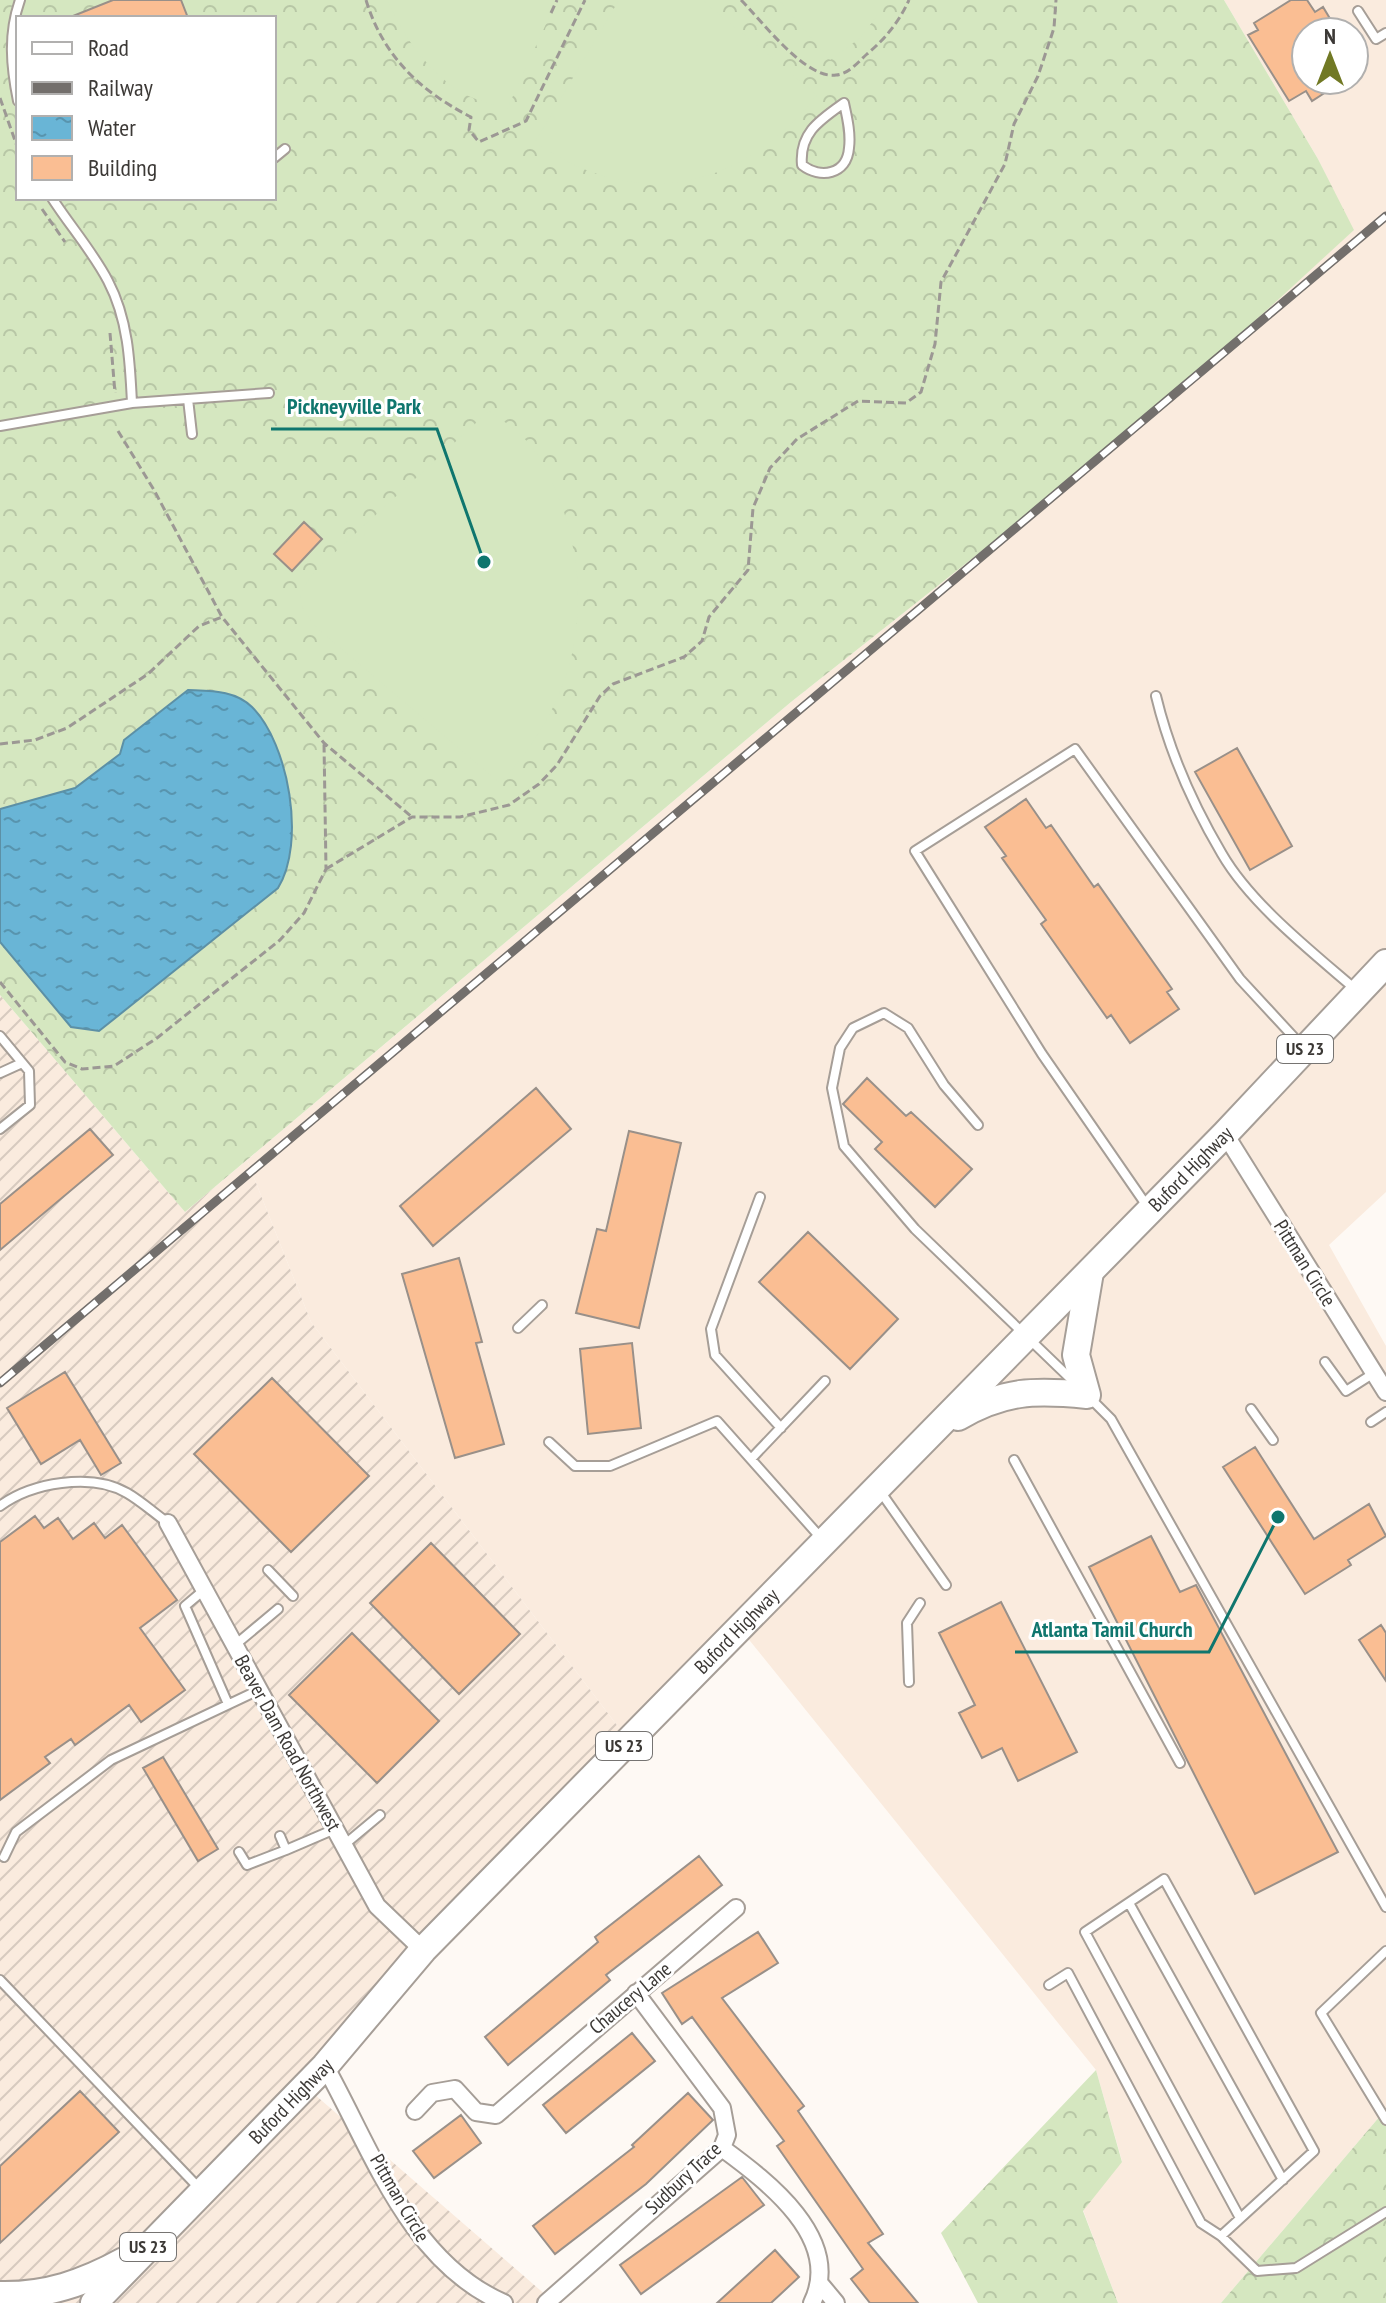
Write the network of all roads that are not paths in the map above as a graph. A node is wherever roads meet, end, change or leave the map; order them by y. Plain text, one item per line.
1 (20, 0) edge
2 (1358, 11) dead end
3 (1386, 33) edge
4 (16, 91) edge
5 (844, 103) joint
6 (285, 149) dead end
7 (276, 156) edge
8 (53, 200) edge
9 (269, 393) dead end
10 (188, 399) junction
11 (132, 403) junction
12 (0, 426) edge
13 (192, 434) dead end
14 (1156, 696) dead end
15 (1386, 963) edge
16 (1359, 992) junction
17 (0, 1036) edge
18 (1305, 1049) junction
19 (22, 1063) junction
20 (0, 1073) edge
21 (978, 1125) dead end
22 (0, 1129) edge
23 (1225, 1134) junction
24 (760, 1197) dead end
25 (1150, 1210) junction
26 (1090, 1272) junction
27 (542, 1305) dead end
28 (518, 1328) dead end
29 (1027, 1336) junction
30 (1325, 1362) dead end
31 (1374, 1373) junction
32 (825, 1381) dead end
33 (1386, 1392) edge
34 (1087, 1395) junction
35 (1251, 1409) dead end
36 (1386, 1412) edge
37 (1371, 1422) dead end
38 (781, 1428) junction
39 (933, 1431) junction
40 (1273, 1440) dead end
41 (549, 1442) dead end
42 (751, 1459) junction
43 (1014, 1460) dead end
44 (878, 1487) junction
45 (0, 1506) edge
46 (168, 1523) joint
47 (824, 1542) junction
48 (268, 1570) dead end
49 (946, 1585) dead end
50 (204, 1590) junction
51 (293, 1596) dead end
52 (920, 1603) dead end
53 (278, 1609) dead end
54 (234, 1645) junction
55 (909, 1682) dead end
56 (259, 1690) junction
57 (228, 1704) junction
58 (1180, 1763) dead end
59 (380, 1815) dead end
60 (335, 1829) junction
61 (280, 1836) dead end
62 (344, 1845) junction
63 (286, 1850) junction
64 (239, 1852) dead end
65 (4, 1857) dead end
66 (1129, 1903) junction
67 (1386, 1907) edge
68 (736, 1908) dead end
69 (423, 1950) junction
70 (1386, 1951) edge
71 (0, 1980) edge
72 (1049, 1985) dead end
73 (636, 1993) junction
74 (325, 2066) junction
75 (415, 2111) dead end
76 (1386, 2120) edge
77 (722, 2148) junction
78 (1283, 2180) junction
79 (202, 2192) junction
80 (1386, 2212) edge
81 (1240, 2218) junction
82 (1221, 2236) junction
83 (145, 2250) junction
84 (821, 2285) junction
85 (0, 2295) edge
86 (94, 2303) edge
87 (504, 2303) edge
88 (546, 2303) edge
89 (812, 2303) edge
90 (836, 2303) edge

1 - 4 lane
2 - 3 lane
5 - 5 lane
6 - 7 lane
8 - 11 lane
9 - 10 lane
10 - 11 lane
10 - 13 lane
11 - 12 lane
14 - 16 lane
15 - 16 main road, Buford Highway / US 23
16 - 18 main road, Buford Highway / US 23
17 - 19 lane
18 - 23 main road, Buford Highway / US 23
18 - 25 lane
19 - 20 lane
19 - 22 lane
21 - 29 lane
23 - 25 main road, Buford Highway / US 23
23 - 31 street, Pittman Circle
24 - 38 lane
25 - 26 main road, Buford Highway / US 23
26 - 29 main road, Buford Highway / US 23
26 - 34 main road
27 - 28 lane
29 - 34 lane
29 - 39 main road, Buford Highway / US 23
30 - 31 lane
31 - 33 street, Pittman Circle
32 - 38 lane
34 - 39 main road
34 - 67 lane
35 - 40 lane
36 - 37 lane
38 - 42 lane
39 - 44 main road, Buford Highway / US 23
41 - 42 lane
42 - 47 lane
43 - 58 lane
44 - 47 main road, Buford Highway / US 23
44 - 49 lane
45 - 46 lane
46 - 50 street, Beaver Dam Road Northwest
47 - 69 main road, Buford Highway / US 23
48 - 51 lane
50 - 54 street, Beaver Dam Road Northwest
50 - 57 lane
52 - 55 lane
53 - 54 lane
54 - 56 street, Beaver Dam Road Northwest
56 - 57 lane
56 - 60 street, Beaver Dam Road Northwest
57 - 65 lane
59 - 62 lane
60 - 62 street, Beaver Dam Road Northwest
60 - 63 lane
61 - 63 lane
62 - 69 street, Beaver Dam Road Northwest
63 - 64 lane
66 - 78 lane
66 - 78 lane
66 - 81 lane
68 - 73 street, Chaucery Lane
69 - 74 main road, Buford Highway / US 23
70 - 76 lane
71 - 79 lane
72 - 82 lane
73 - 75 street, Chaucery Lane
73 - 77 street, Sudbury Trace
74 - 79 main road, Buford Highway / US 23
74 - 87 street, Pittman Circle
77 - 84 street
77 - 88 street, Sudbury Trace
78 - 81 lane
79 - 83 main road, Buford Highway / US 23
80 - 82 lane
81 - 82 lane
83 - 85 main road
83 - 86 main road, Buford Highway / US 23
84 - 89 street
84 - 90 street

